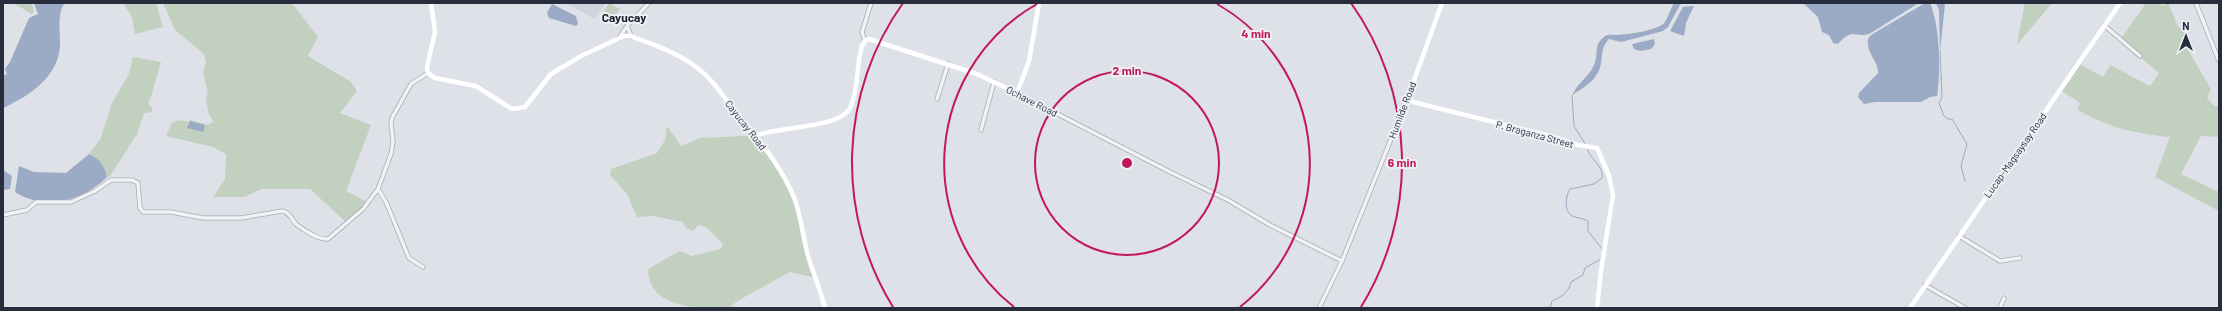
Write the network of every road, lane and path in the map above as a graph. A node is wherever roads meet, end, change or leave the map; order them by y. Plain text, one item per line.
1 (431, 3) edge
2 (649, 3) edge
3 (871, 3) edge
4 (1039, 3) edge
5 (1442, 3) edge
6 (2120, 3) edge
7 (2196, 3) edge
8 (627, 26) junction
9 (2105, 26) junction
10 (631, 36) junction
11 (619, 38) junction
12 (865, 41) junction
13 (2140, 56) dead end
14 (2219, 61) edge
15 (948, 64) junction
16 (428, 73) junction
17 (994, 82) junction
18 (1017, 93) junction
19 (1408, 97) junction
20 (937, 99) dead end
21 (981, 130) dead end
22 (755, 136) junction
23 (378, 189) junction
24 (3, 215) edge
25 (1959, 236) junction
26 (2020, 258) dead end
27 (1342, 261) junction
28 (423, 267) dead end
29 (1925, 285) junction
30 (2004, 298) dead end
31 (825, 308) edge
32 (1319, 308) edge
33 (1597, 308) edge
34 (1910, 308) edge
35 (1965, 308) edge
36 (2000, 308) edge

1 - 16 street
2 - 8 street
3 - 12 street
4 - 18 street
5 - 19 street, Humilde Road
6 - 9 street, Lucap-Magsaysay Road
7 - 14 street
8 - 10 street
8 - 11 street
9 - 13 street
9 - 25 street, Lucap-Magsaysay Road
10 - 11 street
10 - 22 street, Cayucay Road
11 - 16 street
12 - 15 street, Ochave Road
12 - 22 street
15 - 17 street, Ochave Road
15 - 20 street
16 - 23 street
17 - 18 street, Ochave Road
17 - 21 street
18 - 27 street, Ochave Road
19 - 27 street, Humilde Road
19 - 33 street, P. Braganza Street
22 - 31 street, Cayucay Road
23 - 24 street
23 - 28 street
25 - 26 street
25 - 29 street, Lucap-Magsaysay Road
27 - 32 street, Humilde Road
29 - 34 street, Lucap-Magsaysay Road
29 - 35 street
30 - 36 street

